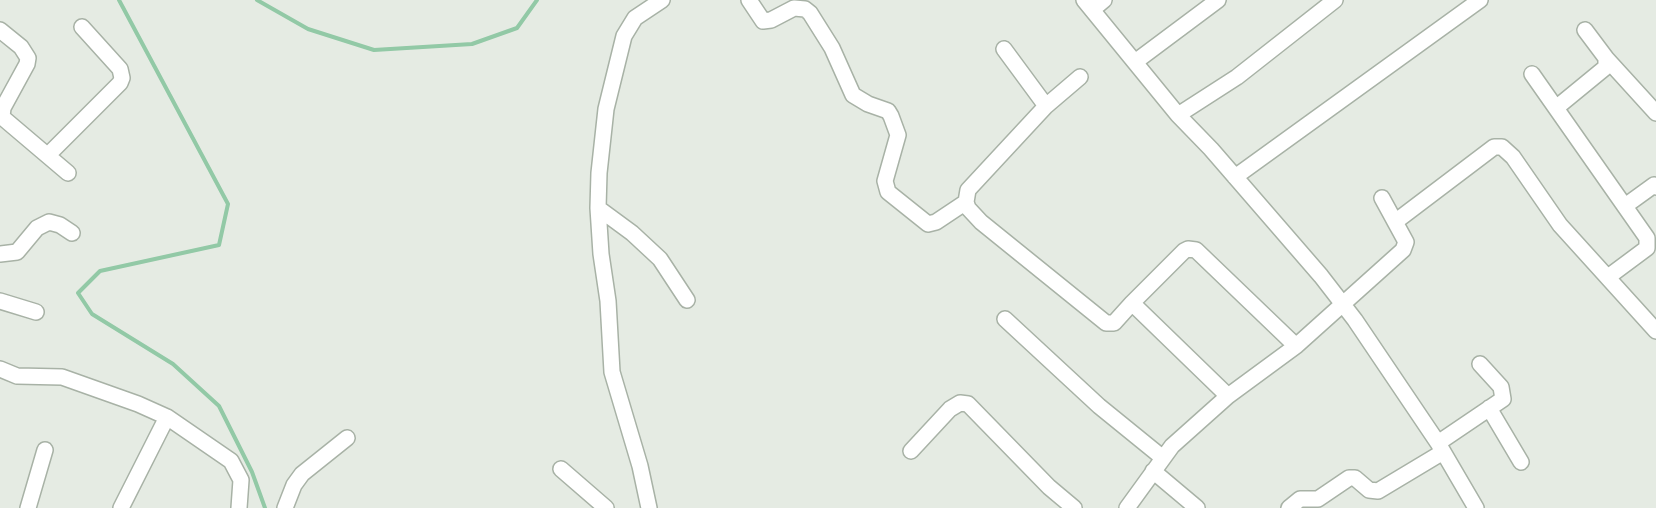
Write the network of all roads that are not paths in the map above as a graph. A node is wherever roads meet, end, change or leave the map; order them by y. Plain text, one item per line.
1 (662, 0) edge
2 (749, 0) edge
3 (1104, 0) edge
4 (1218, 0) edge
5 (1336, 0) edge
6 (1480, 0) edge
7 (1088, 5) edge
8 (82, 27) dead end
9 (0, 30) edge
10 (1585, 30) dead end
11 (1004, 49) dead end
12 (1606, 58) junction
13 (1135, 62) junction
14 (1532, 74) dead end
15 (1080, 78) dead end
16 (1046, 106) junction
17 (1556, 108) junction
18 (1656, 113) edge
19 (1178, 115) junction
20 (48, 155) junction
21 (68, 173) dead end
22 (1236, 177) junction
23 (1655, 186) edge
24 (1382, 198) dead end
25 (966, 202) junction
26 (1625, 206) junction
27 (598, 208) junction
28 (1395, 222) junction
29 (72, 234) dead end
30 (0, 254) edge
31 (1608, 277) junction
32 (688, 300) dead end
33 (0, 301) edge
34 (1132, 304) junction
35 (1343, 305) junction
36 (36, 312) dead end
37 (1005, 319) dead end
38 (1656, 330) edge
39 (1296, 346) junction
40 (1480, 364) dead end
41 (0, 369) edge
42 (1228, 396) junction
43 (1489, 408) junction
44 (167, 417) junction
45 (347, 438) dead end
46 (1440, 447) junction
47 (44, 450) dead end
48 (911, 451) dead end
49 (1163, 458) junction
50 (1521, 462) dead end
51 (561, 469) dead end
52 (1153, 471) junction
53 (28, 508) edge
54 (121, 508) edge
55 (239, 508) edge
56 (285, 508) edge
57 (606, 508) edge
58 (649, 508) edge
59 (1074, 508) edge
60 (1127, 508) edge
61 (1197, 508) edge
62 (1289, 508) edge
63 (1476, 508) edge

1 - 27 street
2 - 25 street
3 - 7 street
4 - 13 street
5 - 19 street
6 - 22 street
7 - 13 street
8 - 20 street
9 - 20 street
10 - 12 street
11 - 16 street
12 - 17 street
12 - 18 street
13 - 19 street
14 - 17 street
15 - 16 street
16 - 25 street
17 - 26 street
19 - 22 street
20 - 21 street
22 - 35 street
23 - 26 street
24 - 28 street
25 - 34 street
26 - 31 street
27 - 32 street
27 - 58 street
28 - 31 street
28 - 35 street
29 - 30 street
31 - 38 street
33 - 36 street
34 - 39 street
34 - 42 street
35 - 39 street
35 - 46 street
37 - 49 street
39 - 42 street
40 - 43 street
41 - 44 street
42 - 49 street
43 - 46 street
43 - 50 street
44 - 54 street
44 - 55 street
45 - 56 street
46 - 62 street
46 - 63 street
47 - 53 street
48 - 59 street
49 - 52 street
51 - 57 street
52 - 60 street
52 - 61 street

